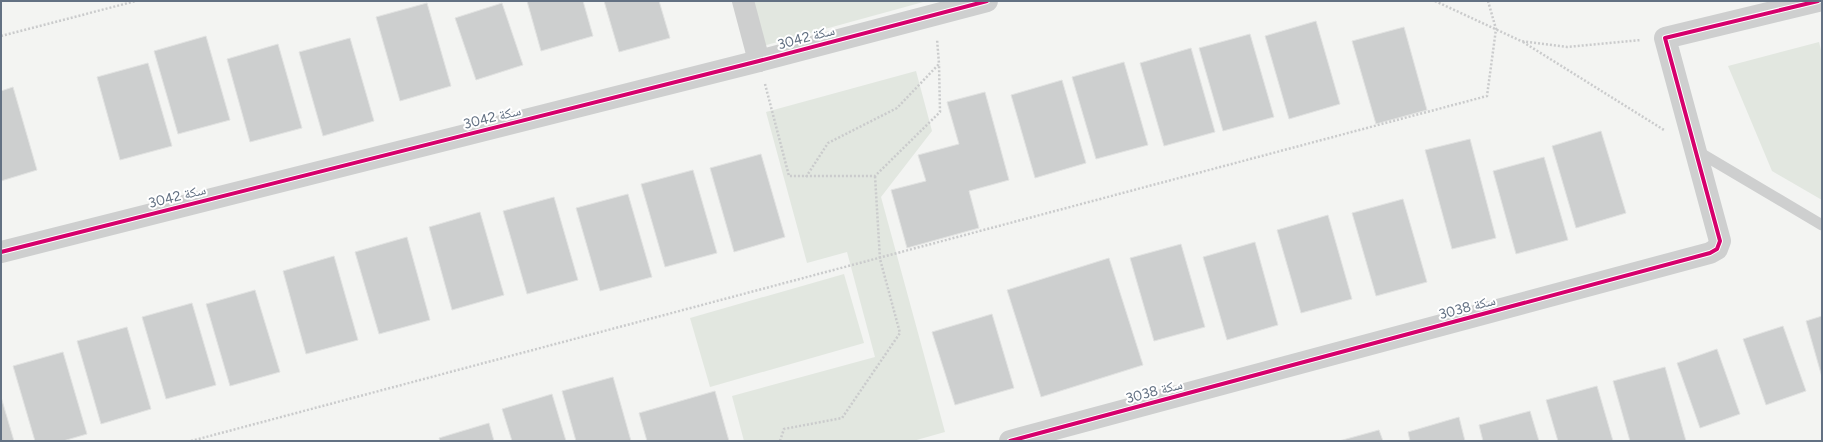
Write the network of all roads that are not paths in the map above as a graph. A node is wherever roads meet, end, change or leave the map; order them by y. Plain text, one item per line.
1 (742, 1) edge
2 (987, 1) edge
3 (1818, 1) edge
4 (759, 61) junction
5 (1697, 151) junction
6 (1822, 225) edge
7 (1, 252) edge
8 (1010, 441) edge

1 - 4 street
2 - 4 street, سكة 3042
3 - 5 street, سكة 3038
4 - 7 street, سكة 3042
5 - 6 lane
5 - 8 street, سكة 3038

